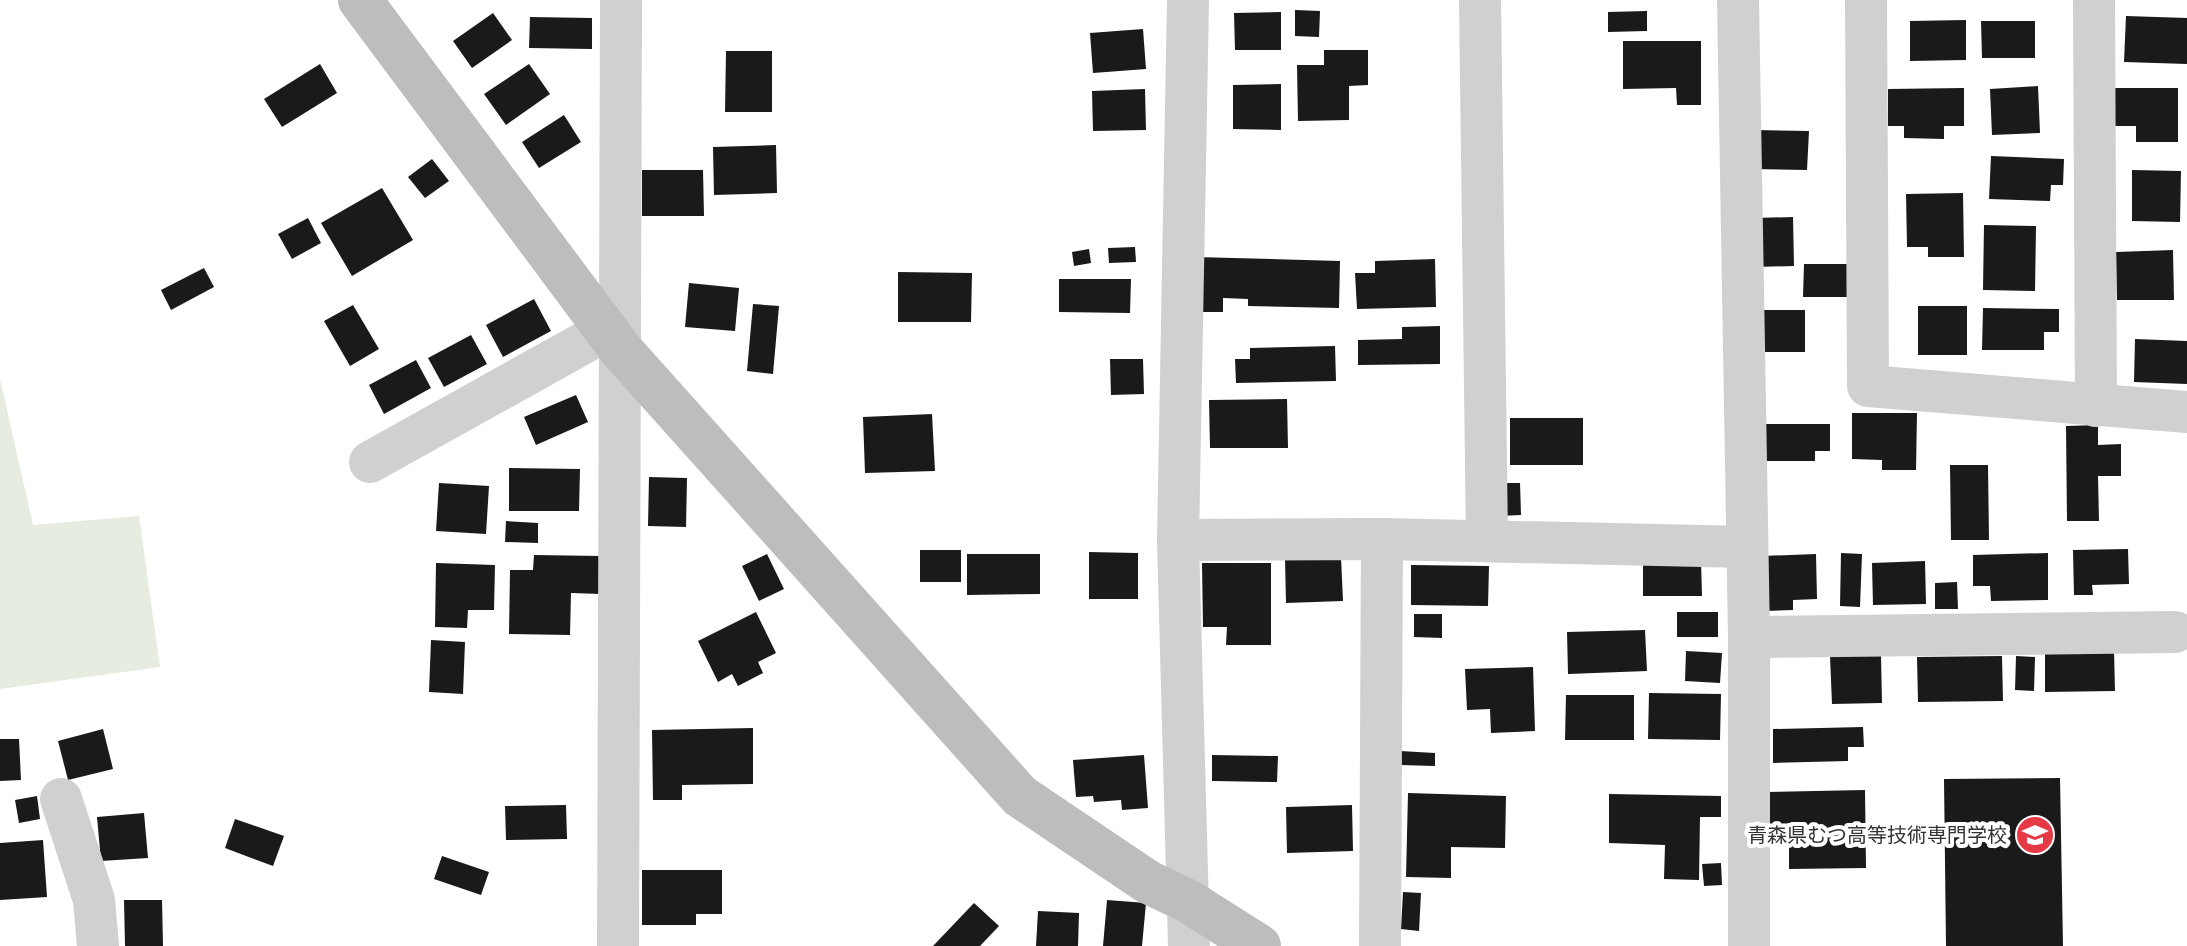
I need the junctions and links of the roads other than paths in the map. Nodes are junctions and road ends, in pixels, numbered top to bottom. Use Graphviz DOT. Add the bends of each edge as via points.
graph roads {
  1 [pos="360,0"];
  2 [pos="621,0"];
  3 [pos="1188,0"];
  4 [pos="1480,0"];
  5 [pos="1738,0"];
  6 [pos="1866,0"];
  7 [pos="2094,0"];
  8 [pos="614,340"];
  9 [pos="2096,406"];
  10 [pos="2187,412"];
  11 [pos="370,462"];
  12 [pos="1382,539"];
  13 [pos="1178,540"];
  14 [pos="1487,541"];
  15 [pos="1747,547"];
  16 [pos="2175,632"];
  17 [pos="1749,637"];
  18 [pos="61,799"];
  19 [pos="1188,901"];
  20 [pos="98,946"];
  21 [pos="618,946"];
  22 [pos="1189,946"];
  23 [pos="1259,946"];
  24 [pos="1380,946"];
  25 [pos="1749,946"];
  1 -- 8 [label="street"];
  2 -- 8 [label="street"];
  3 -- 13 [label="street"];
  4 -- 14 [label="street"];
  5 -- 15 [label="street"];
  6 -- 9 [label="street" via="1868,386"];
  7 -- 9 [label="street"];
  8 -- 11 [label="street"];
  8 -- 19 [label="street" via="1020,796 1148,882"];
  8 -- 21 [label="street"];
  9 -- 10 [label="street"];
  12 -- 13 [label="street"];
  12 -- 14 [label="street"];
  12 -- 24 [label="street"];
  13 -- 19 [label="street"];
  14 -- 15 [label="street"];
  15 -- 17 [label="street"];
  16 -- 17 [label="street"];
  17 -- 25 [label="street"];
  18 -- 20 [label="street" via="94,900"];
  19 -- 22 [label="street"];
  19 -- 23 [label="street"];
}
